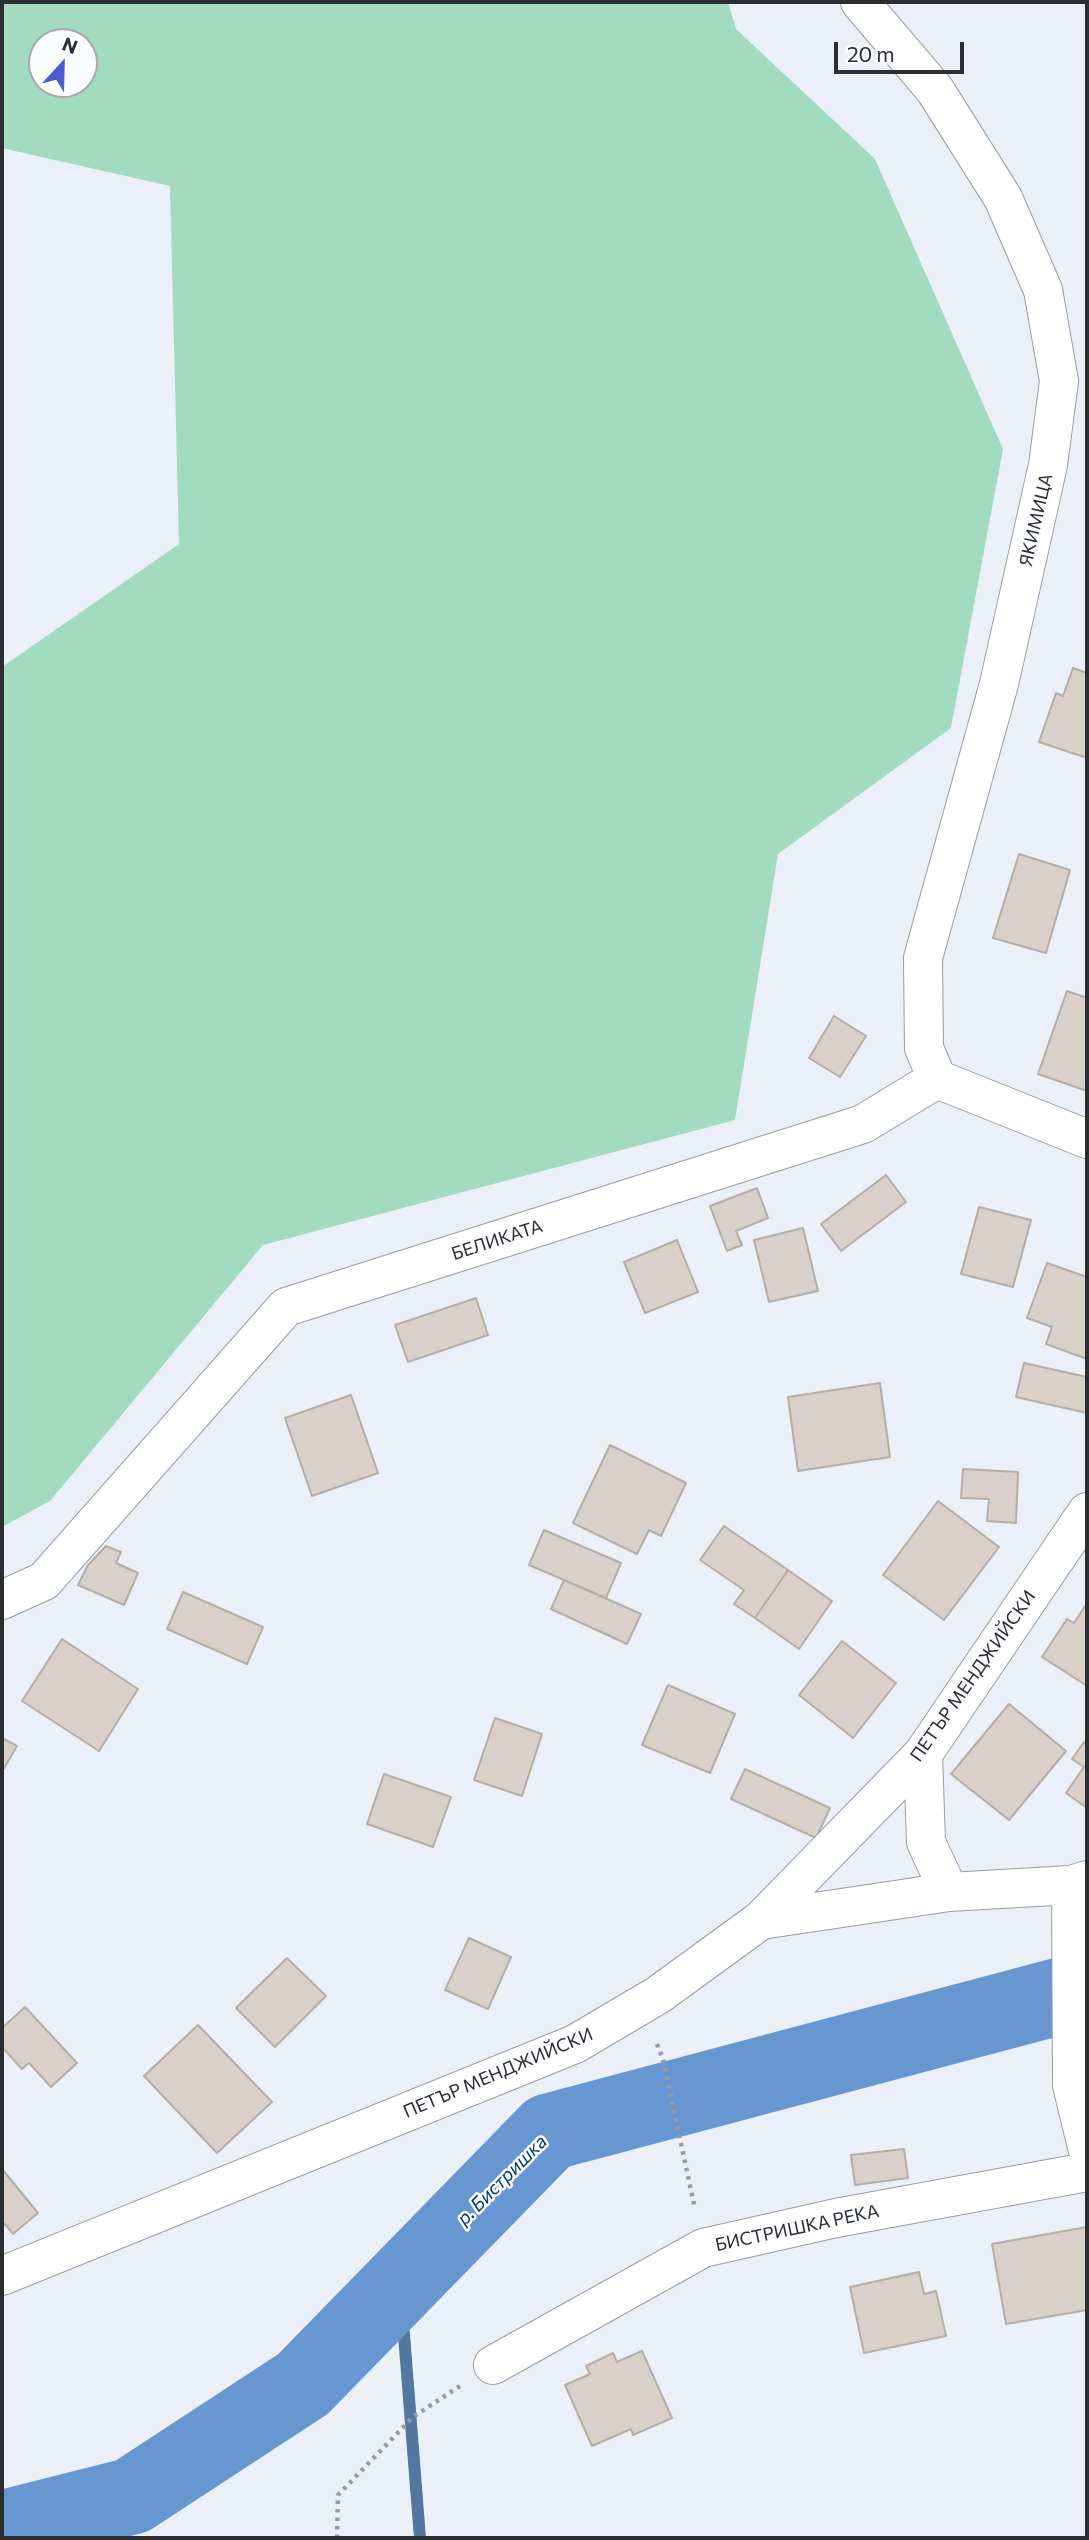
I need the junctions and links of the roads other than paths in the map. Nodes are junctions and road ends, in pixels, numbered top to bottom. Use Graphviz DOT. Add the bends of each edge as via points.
graph roads {
  1 [pos="860,2"];
  2 [pos="937,1079"];
  3 [pos="1087,1139"];
  4 [pos="1087,1512"];
  5 [pos="2,1600"];
  6 [pos="923,1754"];
  7 [pos="1079,1883"];
  8 [pos="949,1892"];
  9 [pos="761,1920"];
  10 [pos="1087,2147"];
  11 [pos="1087,2172"];
  12 [pos="2,2276"];
  13 [pos="492,2365"];
  1 -- 2 [label="street, ЯКИМИЦА" via="935,90 1003,198 1043,290 1059,381 1048,465 999,684 923,958 925,1048"];
  2 -- 3 [label="street"];
  2 -- 5 [label="street, БЕЛИКАТА" via="863,1124 286,1307 44,1581"];
  4 -- 6 [label="street, ПЕТЪР МЕНДЖИЙСКИ"];
  6 -- 8 [label="street" via="926,1842"];
  6 -- 9 [label="street, ПЕТЪР МЕНДЖИЙСКИ"];
  7 -- 8 [label="street"];
  7 -- 10 [label="street" via="1071,1942 1072,2085"];
  8 -- 9 [label="street"];
  9 -- 12 [label="street, ПЕТЪР МЕНДЖИЙСКИ" via="658,1995 575,2044"];
  11 -- 13 [label="street, БИСТРИШКА РЕКА" via="836,2218 703,2248"];
}
